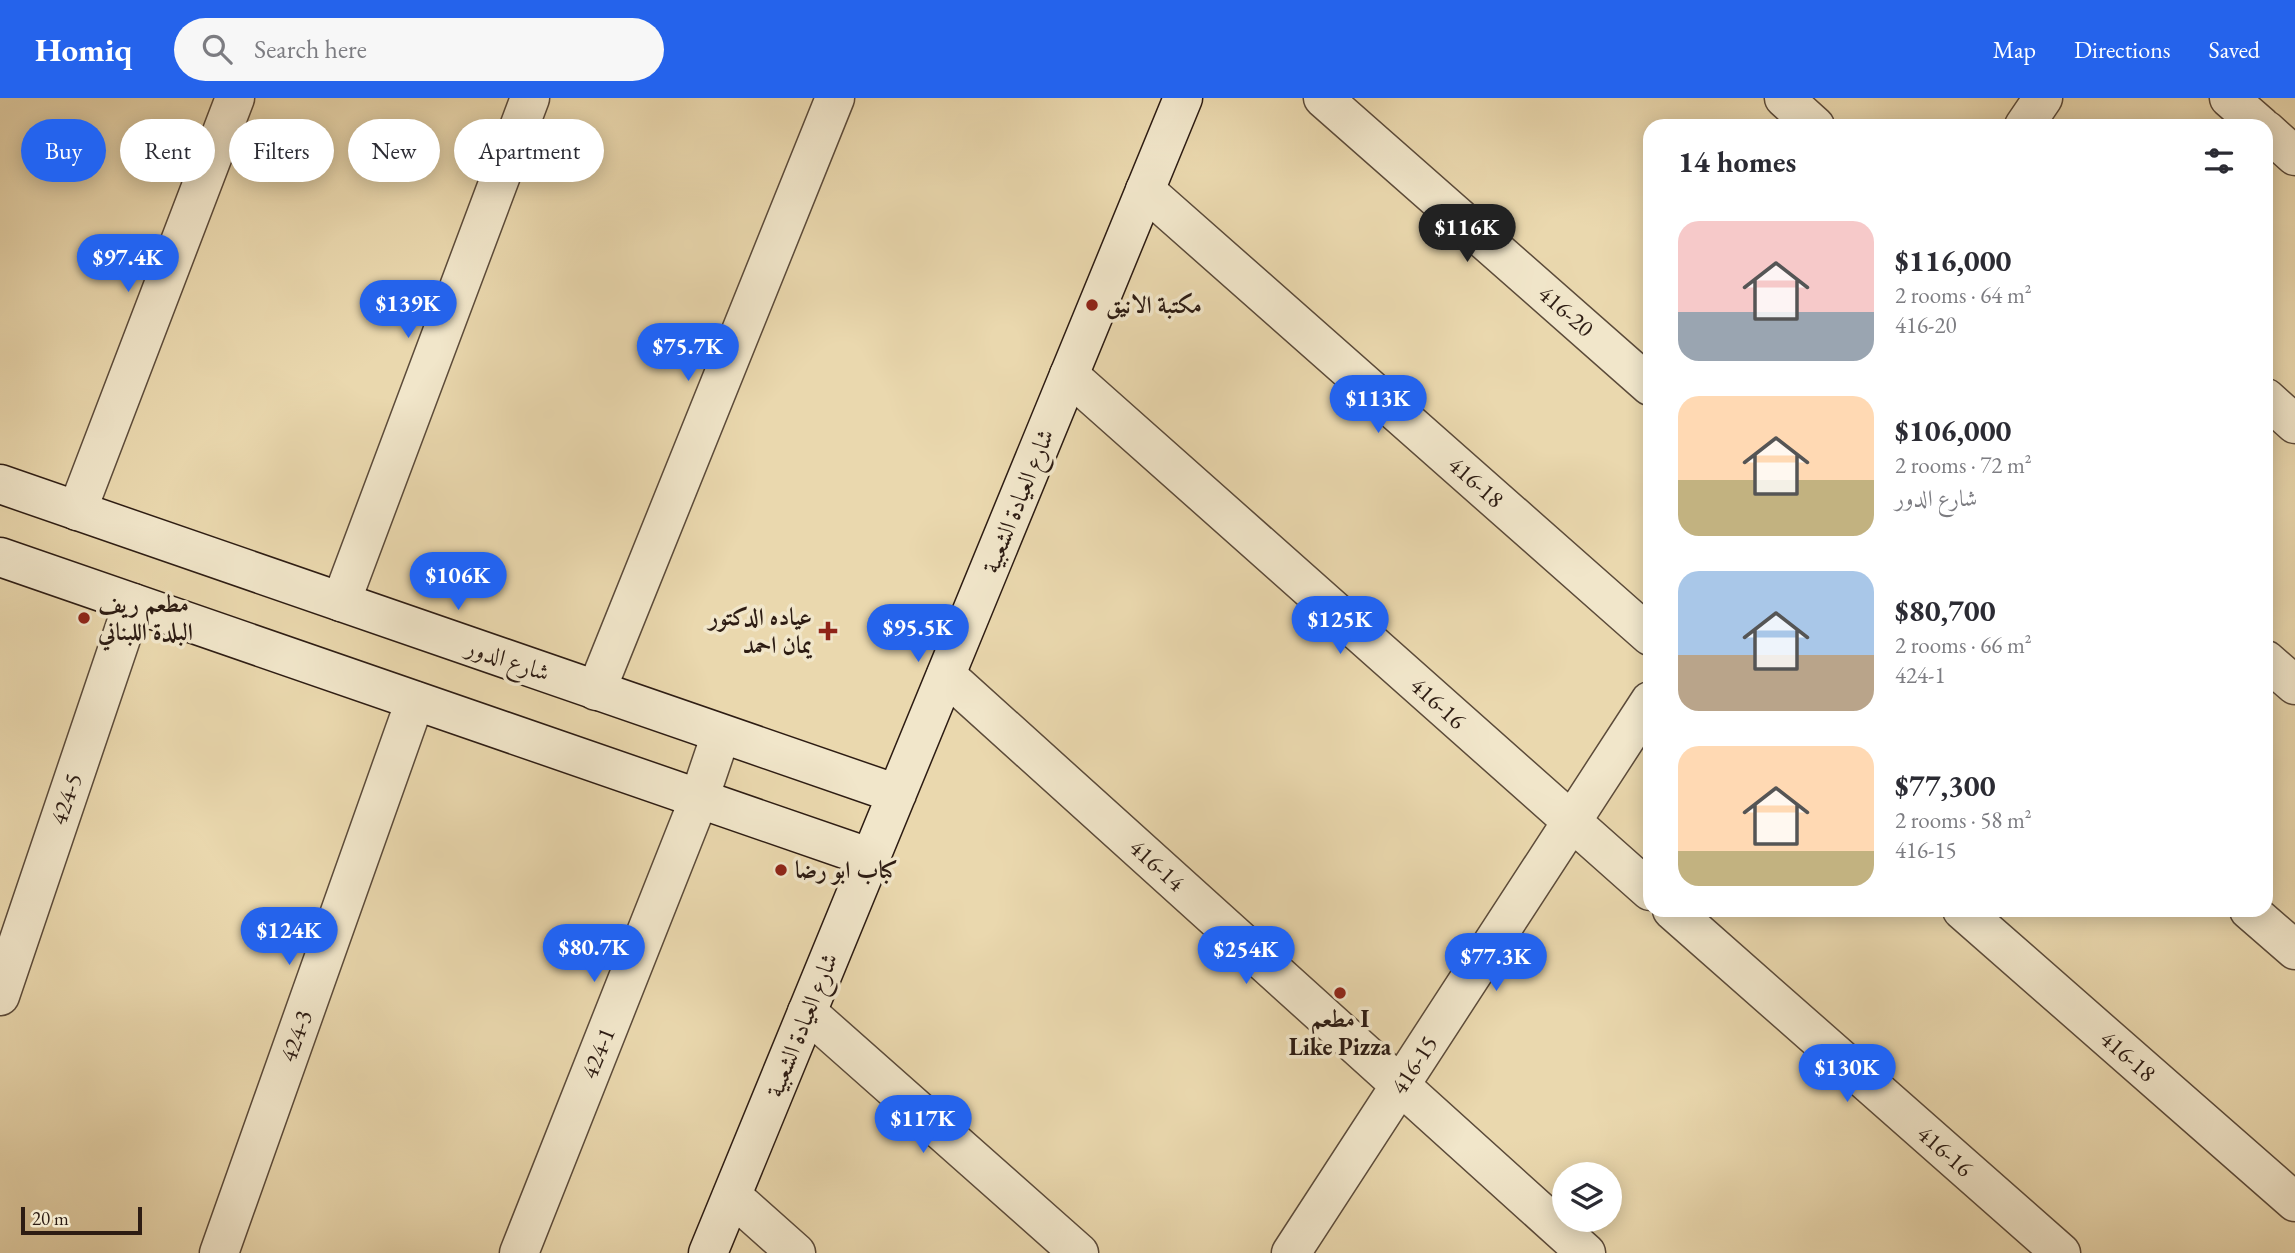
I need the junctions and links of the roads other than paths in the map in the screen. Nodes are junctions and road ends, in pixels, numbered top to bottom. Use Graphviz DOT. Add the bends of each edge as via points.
graph roads {
  1 [pos="235,98"];
  2 [pos="530,98"];
  3 [pos="835,98"];
  4 [pos="1183,98"];
  5 [pos="1324,98"];
  6 [pos="1784,98"];
  7 [pos="2043,98"];
  8 [pos="2229,98"];
  9 [pos="1807,119"];
  10 [pos="2029,119"];
  11 [pos="2253,119"];
  12 [pos="2273,137"];
  13 [pos="2295,156"];
  14 [pos="1145,190"];
  15 [pos="1069,375"];
  16 [pos="1643,380"];
  17 [pos="2273,404"];
  18 [pos="2295,424"];
  19 [pos="0,484"];
  20 [pos="77,511"];
  21 [pos="0,557"];
  22 [pos="341,602"];
  23 [pos="133,603"];
  24 [pos="1643,630"];
  25 [pos="2273,666"];
  26 [pos="946,675"];
  27 [pos="2295,685"];
  28 [pos="596,691"];
  29 [pos="415,701"];
  30 [pos="1643,712"];
  31 [pos="721,734"];
  32 [pos="897,794"];
  33 [pos="699,799"];
  34 [pos="1572,822"];
  35 [pos="871,858"];
  36 [pos="1643,885"];
  37 [pos="1680,917"];
  38 [pos="1970,917"];
  39 [pos="2257,917"];
  40 [pos="2295,950"];
  41 [pos="0,996"];
  42 [pos="807,1012"];
  43 [pos="1400,1086"];
  44 [pos="732,1196"];
  45 [pos="2295,1202"];
  46 [pos="219,1253"];
  47 [pos="519,1253"];
  48 [pos="708,1253"];
  49 [pos="796,1253"];
  50 [pos="1079,1253"];
  51 [pos="1291,1253"];
  52 [pos="1586,1253"];
  53 [pos="2061,1253"];
  1 -- 20 [label="street"];
  2 -- 22 [label="street"];
  3 -- 28 [label="street"];
  4 -- 14 [label="street, شارع العيادة الشعبية"];
  5 -- 16 [label="street, 416-20"];
  6 -- 9 [label="street"];
  7 -- 10 [label="street"];
  8 -- 11 [label="street"];
  12 -- 13 [label="street"];
  14 -- 15 [label="street, شارع العيادة الشعبية"];
  14 -- 24 [label="street, 416-18"];
  15 -- 26 [label="street, شارع العيادة الشعبية"];
  15 -- 34 [label="street, 416-16"];
  17 -- 18 [label="street"];
  19 -- 20 [label="street, شارع الدور"];
  20 -- 22 [label="street, شارع الدور"];
  21 -- 23 [label="street"];
  22 -- 28 [label="street, شارع الدور"];
  23 -- 29 [label="street"];
  23 -- 41 [label="street, 424-5"];
  25 -- 27 [label="street"];
  26 -- 32 [label="street, شارع العيادة الشعبية"];
  26 -- 43 [label="street, 416-14"];
  28 -- 31 [label="street, شارع الدور"];
  29 -- 33 [label="street"];
  29 -- 46 [label="street, 424-3"];
  30 -- 34 [label="street, 416-15"];
  31 -- 32 [label="street, شارع الدور"];
  31 -- 33 [label="street, 424-1"];
  32 -- 35 [label="street, شارع العيادة الشعبية"];
  33 -- 35 [label="street"];
  33 -- 47 [label="street, 424-1"];
  34 -- 36 [label="street, 416-16"];
  34 -- 43 [label="street, 416-15"];
  35 -- 42 [label="street, شارع العيادة الشعبية"];
  37 -- 53 [label="street, 416-16"];
  38 -- 45 [label="street, 416-18"];
  39 -- 40 [label="street"];
  42 -- 44 [label="street, شارع العيادة الشعبية"];
  42 -- 50 [label="street"];
  43 -- 51 [label="street, 416-15"];
  43 -- 52 [label="street, 416-14"];
  44 -- 48 [label="street, شارع العيادة الشعبية"];
  44 -- 49 [label="street"];
}
